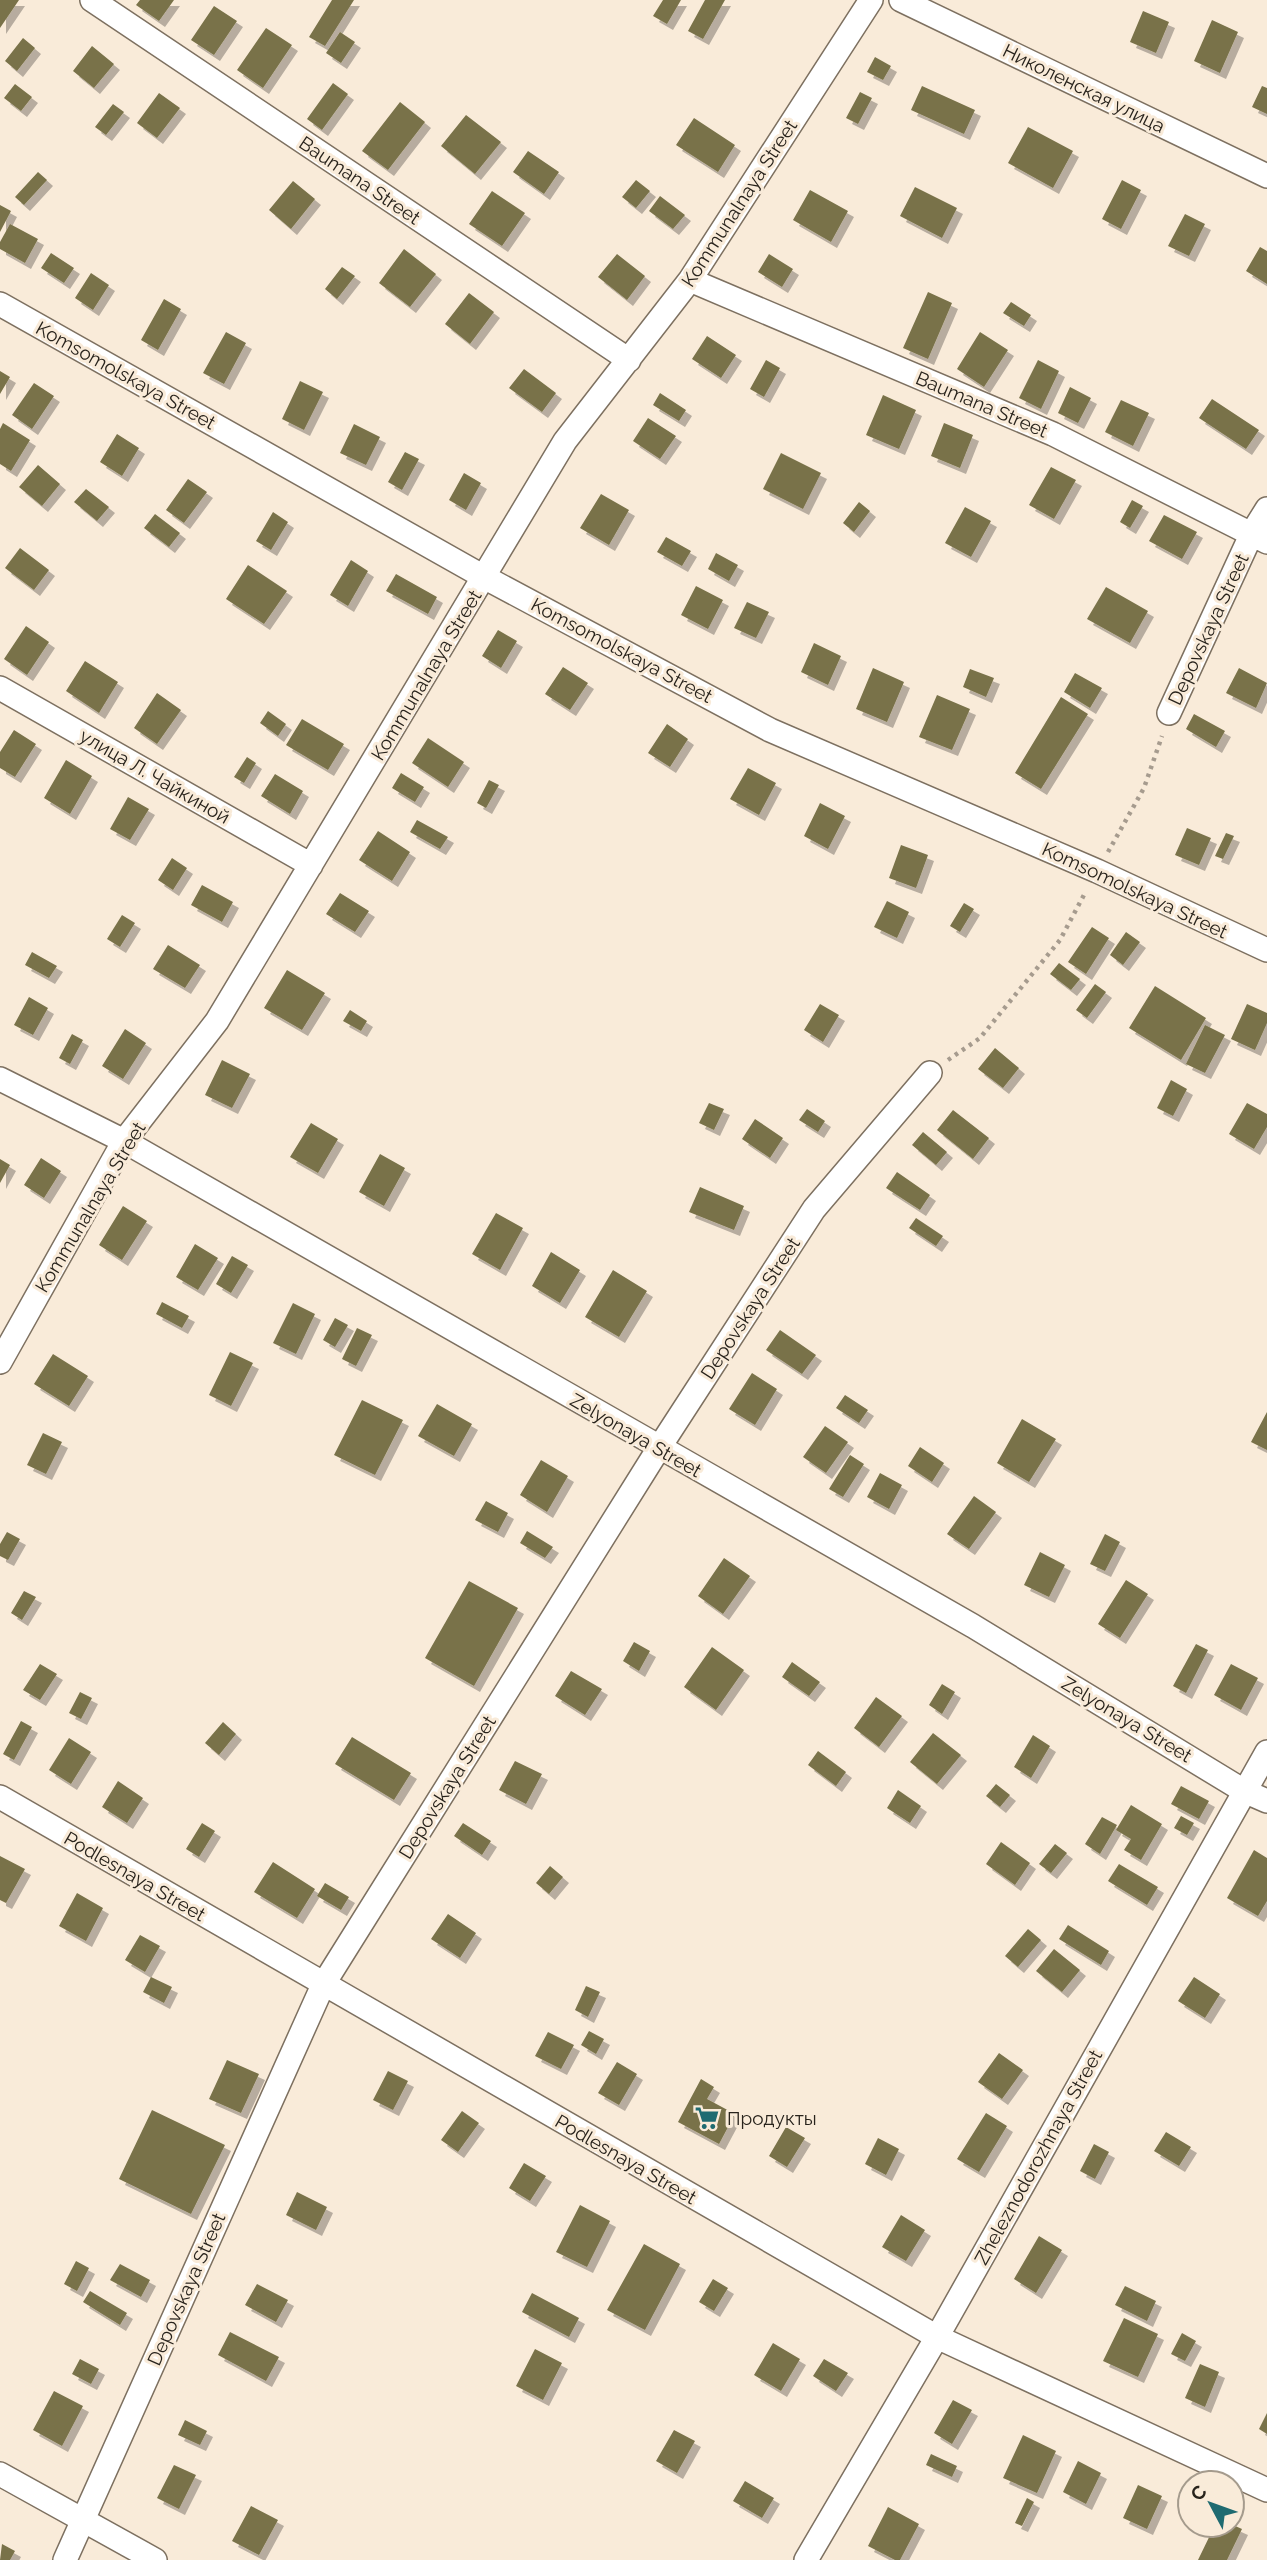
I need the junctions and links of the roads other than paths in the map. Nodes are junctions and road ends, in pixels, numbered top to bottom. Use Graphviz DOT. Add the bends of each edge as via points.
graph roads {
  1 [pos="92,0"];
  2 [pos="871,0"];
  3 [pos="901,0"];
  4 [pos="1267,176"];
  5 [pos="690,280"];
  6 [pos="0,304"];
  7 [pos="629,360"];
  8 [pos="1267,509"];
  9 [pos="1259,538"];
  10 [pos="484,577"];
  11 [pos="0,688"];
  12 [pos="1170,713"];
  13 [pos="311,865"];
  14 [pos="1267,950"];
  15 [pos="930,1073"];
  16 [pos="0,1079"];
  17 [pos="124,1141"];
  18 [pos="0,1362"];
  19 [pos="659,1448"];
  20 [pos="1267,1752"];
  21 [pos="1244,1791"];
  22 [pos="0,1797"];
  23 [pos="1267,1801"];
  24 [pos="323,1985"];
  25 [pos="937,2337"];
  26 [pos="0,2474"];
  27 [pos="1267,2490"];
  28 [pos="83,2519"];
  29 [pos="65,2560"];
  30 [pos="155,2560"];
  31 [pos="806,2560"];
  1 -- 7 [label="street, Baumana Street"];
  2 -- 5 [label="street, Kommunalnaya Street"];
  3 -- 4 [label="street, Николенская улица"];
  5 -- 7 [label="street, Kommunalnaya Street"];
  5 -- 9 [label="street, Baumana Street" via="1053,434"];
  6 -- 10 [label="street, Komsomolskaya Street"];
  7 -- 10 [label="street, Kommunalnaya Street" via="565,441"];
  8 -- 9 [label="street, Depovskaya Street"];
  9 -- 12 [label="street, Depovskaya Street"];
  10 -- 13 [label="street, Kommunalnaya Street"];
  10 -- 14 [label="street, Komsomolskaya Street" via="771,730"];
  11 -- 13 [label="street, улица Л. Чайкиной"];
  13 -- 17 [label="street, Kommunalnaya Street" via="217,1021"];
  15 -- 19 [label="street, Depovskaya Street" via="814,1209"];
  16 -- 17 [label="street, Zelyonaya Street"];
  17 -- 18 [label="street, Kommunalnaya Street"];
  17 -- 19 [label="street, Zelyonaya Street"];
  19 -- 21 [label="street, Zelyonaya Street" via="972,1626"];
  19 -- 24 [label="street, Depovskaya Street"];
  20 -- 21 [label="street, Zheleznodorozhnaya Street"];
  21 -- 23 [label="street, Zelyonaya Street"];
  21 -- 25 [label="street, Zheleznodorozhnaya Street"];
  22 -- 24 [label="street, Podlesnaya Street"];
  24 -- 25 [label="street, Podlesnaya Street"];
  24 -- 28 [label="street, Depovskaya Street"];
  25 -- 27 [label="street, Podlesnaya Street"];
  25 -- 31 [label="street, Zheleznodorozhnaya Street"];
  26 -- 28 [label="street"];
  28 -- 29 [label="street, Depovskaya Street"];
  28 -- 30 [label="street"];
}
